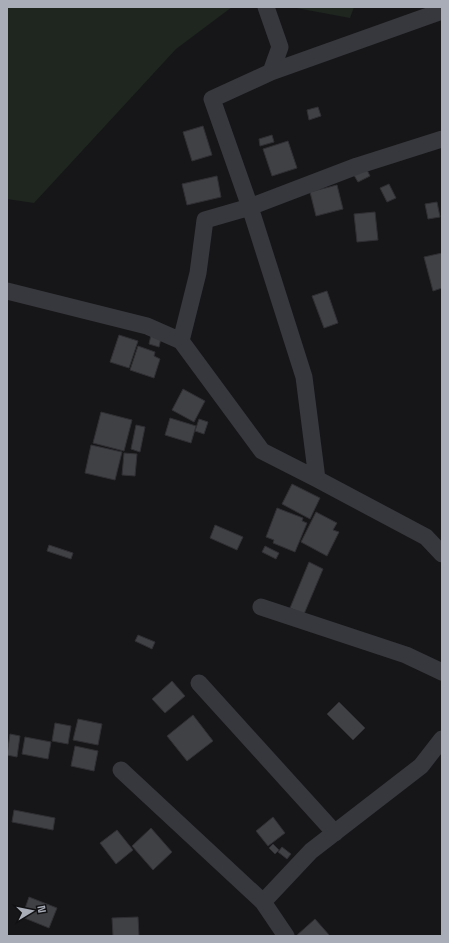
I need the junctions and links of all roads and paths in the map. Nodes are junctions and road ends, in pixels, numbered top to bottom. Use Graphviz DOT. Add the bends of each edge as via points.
graph roads {
  1 [pos="266,7"];
  2 [pos="442,11"];
  3 [pos="271,72"];
  4 [pos="442,139"];
  5 [pos="250,207"];
  6 [pos="7,291"];
  7 [pos="182,341"];
  8 [pos="317,479"];
  9 [pos="442,554"];
  10 [pos="260,607"];
  11 [pos="442,672"];
  12 [pos="199,683"];
  13 [pos="442,739"];
  14 [pos="122,770"];
  15 [pos="335,832"];
  16 [pos="262,902"];
  17 [pos="286,936"];
  1 -- 3 [label="street" via="280,48"];
  2 -- 3 [label="street"];
  3 -- 5 [label="street" via="212,99"];
  4 -- 5 [label="street" via="357,166"];
  5 -- 7 [label="street" via="205,220 198,273"];
  5 -- 8 [label="street" via="304,377"];
  6 -- 7 [label="street" via="147,326"];
  7 -- 8 [label="street" via="262,451"];
  8 -- 9 [label="street" via="426,537"];
  10 -- 11 [label="street" via="406,655"];
  12 -- 15 [label="street"];
  13 -- 15 [label="street" via="421,766"];
  14 -- 16 [label="street"];
  15 -- 16 [label="street" via="311,851"];
  16 -- 17 [label="street"];
}
